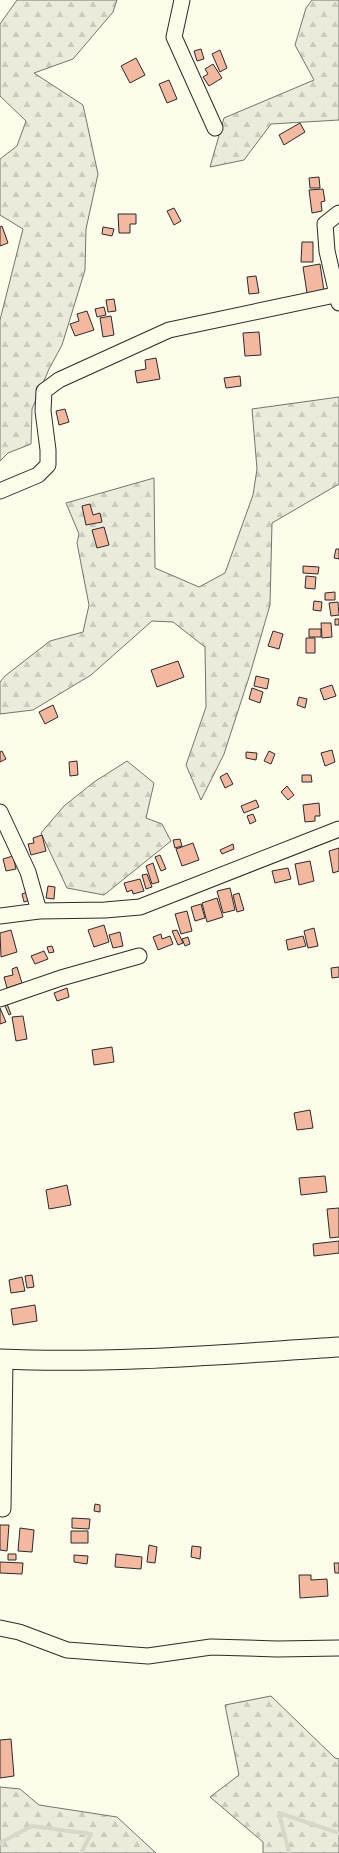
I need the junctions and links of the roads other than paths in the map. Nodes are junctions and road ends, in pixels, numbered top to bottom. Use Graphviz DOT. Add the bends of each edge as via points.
graph roads {
  1 [pos="182,0"];
  2 [pos="215,128"];
  3 [pos="339,213"];
  4 [pos="338,298"];
  5 [pos="0,491"];
  6 [pos="0,812"];
  7 [pos="339,829"];
  8 [pos="39,911"];
  9 [pos="0,916"];
  10 [pos="139,956"];
  11 [pos="0,999"];
  12 [pos="339,1347"];
  13 [pos="2,1359"];
  14 [pos="3,1510"];
  15 [pos="0,1628"];
  16 [pos="339,1648"];
  1 -- 2 [label="street" via="174,37"];
  3 -- 4 [label="street" via="325,224"];
  4 -- 5 [label="street" via="169,330 59,380 44,391 43,411 48,465 38,476"];
  6 -- 8 [label="street" via="28,872"];
  7 -- 8 [label="street" via="140,906 105,910"];
  8 -- 9 [label="street"];
  10 -- 11 [label="street" via="61,978"];
  12 -- 13 [label="main road" via="64,1361"];
  13 -- 14 [label="street"];
  15 -- 16 [label="street" via="19,1632 67,1650 148,1656 211,1647"];
}
